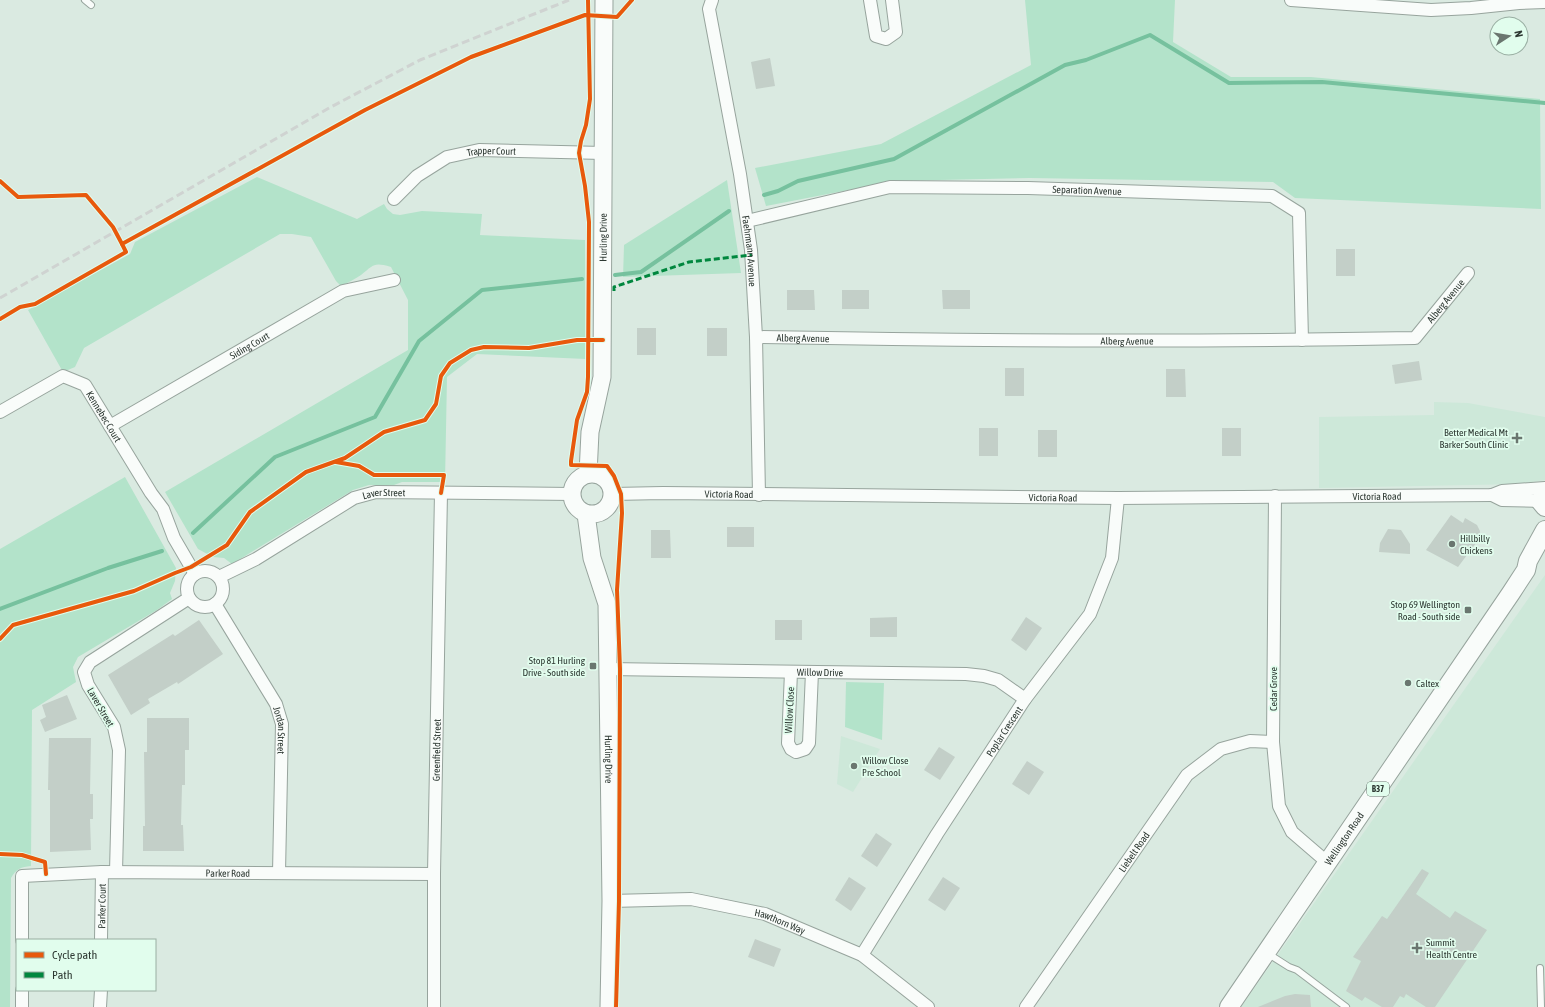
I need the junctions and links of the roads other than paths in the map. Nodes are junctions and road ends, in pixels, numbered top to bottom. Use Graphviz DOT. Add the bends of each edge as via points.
graph roads {
  1 [pos="85,0"];
  2 [pos="604,0"];
  3 [pos="870,0"];
  4 [pos="892,0"];
  5 [pos="1291,0"];
  6 [pos="1545,2"];
  7 [pos="91,5"];
  8 [pos="711,5"];
  9 [pos="603,153"];
  10 [pos="394,199"];
  11 [pos="747,221"];
  12 [pos="1468,273"];
  13 [pos="394,280"];
  14 [pos="756,337"];
  15 [pos="1302,340"];
  16 [pos="0,412"];
  17 [pos="110,426"];
  18 [pos="588,474"];
  19 [pos="441,494"];
  20 [pos="572,494"];
  21 [pos="613,494"];
  22 [pos="759,495"];
  23 [pos="1275,496"];
  24 [pos="1118,498"];
  25 [pos="1544,499"];
  26 [pos="586,514"];
  27 [pos="1545,530"];
  28 [pos="1545,548"];
  29 [pos="1526,570"];
  30 [pos="195,574"];
  31 [pos="219,577"];
  32 [pos="189,598"];
  33 [pos="215,604"];
  34 [pos="608,669"];
  35 [pos="791,672"];
  36 [pos="812,672"];
  37 [pos="1025,699"];
  38 [pos="1273,742"];
  39 [pos="1328,863"];
  40 [pos="102,872"];
  41 [pos="116,872"];
  42 [pos="279,873"];
  43 [pos="434,874"];
  44 [pos="611,901"];
  45 [pos="22,939"];
  46 [pos="101,939"];
  47 [pos="1267,953"];
  48 [pos="862,955"];
  49 [pos="1540,968"];
  50 [pos="22,991"];
  51 [pos="101,991"];
  52 [pos="22,1007"];
  53 [pos="100,1007"];
  54 [pos="434,1007"];
  55 [pos="609,1007"];
  56 [pos="928,1007"];
  57 [pos="1026,1007"];
  58 [pos="1229,1007"];
  59 [pos="1346,1007"];
  60 [pos="1541,1007"];
  1 -- 7 [label="lane"];
  2 -- 9 [label="street, Hurling Drive"];
  3 -- 4 [label="street" via="876,36 886,39 896,32"];
  5 -- 6 [label="street" via="1432,10"];
  8 -- 11 [label="street, Faehrmann Avenue"];
  9 -- 10 [label="street, Trapper Court" via="479,150 447,157 417,176"];
  9 -- 18 [label="street, Hurling Drive" via="602,378 590,432"];
  11 -- 14 [label="street, Faehrmann Avenue"];
  11 -- 15 [label="street, Separation Avenue" via="890,187 1028,188 1272,196 1299,213"];
  12 -- 15 [label="street, Alberg Avenue" via="1415,338"];
  13 -- 17 [label="street, Siding Court" via="343,291"];
  14 -- 15 [label="street, Alberg Avenue" via="900,340"];
  14 -- 22 [label="street, Faehrmann Avenue"];
  16 -- 17 [label="street, Kennebec Court" via="63,376 85,384"];
  17 -- 30 [label="street, Kennebec Court" via="163,509 174,538"];
  18 -- 20 [label="street" via="577,480"];
  18 -- 21 [label="street" via="602,476 611,486"];
  19 -- 20 [label="street, Laver Street"];
  19 -- 31 [label="street, Laver Street" via="376,492 354,498 256,559"];
  19 -- 43 [label="street, Greenfield Street"];
  20 -- 26 [label="street" via="575,505"];
  21 -- 22 [label="street, Victoria Road"];
  21 -- 26 [label="street" via="612,501 603,512"];
  22 -- 24 [label="street, Victoria Road"];
  23 -- 24 [label="street, Victoria Road"];
  23 -- 25 [label="street, Victoria Road" via="1492,495 1502,500"];
  23 -- 38 [label="street, Cedar Grove"];
  24 -- 37 [label="street, Poplar Crescent" via="1112,558 1090,614"];
  26 -- 34 [label="street, Hurling Drive" via="592,558 607,604"];
  27 -- 29 [label="main road, Wellington Road / B37" via="1528,561"];
  28 -- 29 [label="main road, Wellington Road / B37" via="1533,565"];
  29 -- 39 [label="main road, Wellington Road / B37"];
  30 -- 31 [label="street" via="210,572"];
  30 -- 32 [label="street" via="188,582"];
  31 -- 33 [label="street" via="223,589"];
  32 -- 33 [label="street" via="193,603 204,607"];
  32 -- 41 [label="street, Laver Street" via="90,662 84,672 88,685 114,727 119,750"];
  33 -- 42 [label="street, Jordan Street" via="276,704 282,724"];
  34 -- 35 [label="street, Willow Drive"];
  34 -- 44 [label="street, Hurling Drive"];
  35 -- 36 [label="street, Willow Drive"];
  35 -- 36 [label="street, Willow Close" via="788,743 796,752 805,750 809,743"];
  36 -- 37 [label="street, Willow Drive" via="946,673 984,676 998,680"];
  37 -- 48 [label="street, Poplar Crescent"];
  38 -- 39 [label="street, Cedar Grove" via="1279,806 1292,832"];
  38 -- 57 [label="street, Liebelt Road" via="1250,741 1221,749 1187,775"];
  39 -- 47 [label="main road, Wellington Road / B37"];
  40 -- 41 [label="street, Parker Road"];
  40 -- 45 [label="street, Parker Road" via="22,876"];
  40 -- 46 [label="street, Parker Court"];
  41 -- 42 [label="street, Parker Road"];
  42 -- 43 [label="street, Parker Road"];
  43 -- 54 [label="street, Greenfield Street"];
  44 -- 48 [label="street, Hawthorn Way" via="691,899 765,914"];
  44 -- 55 [label="street, Hurling Drive"];
  47 -- 58 [label="main road, Wellington Road / B37"];
  47 -- 59 [label="lane" via="1298,970"];
  48 -- 56 [label="street, Hawthorn Way"];
  49 -- 60 [label="lane"];
  50 -- 52 [label="street"];
  51 -- 53 [label="street"];
}
